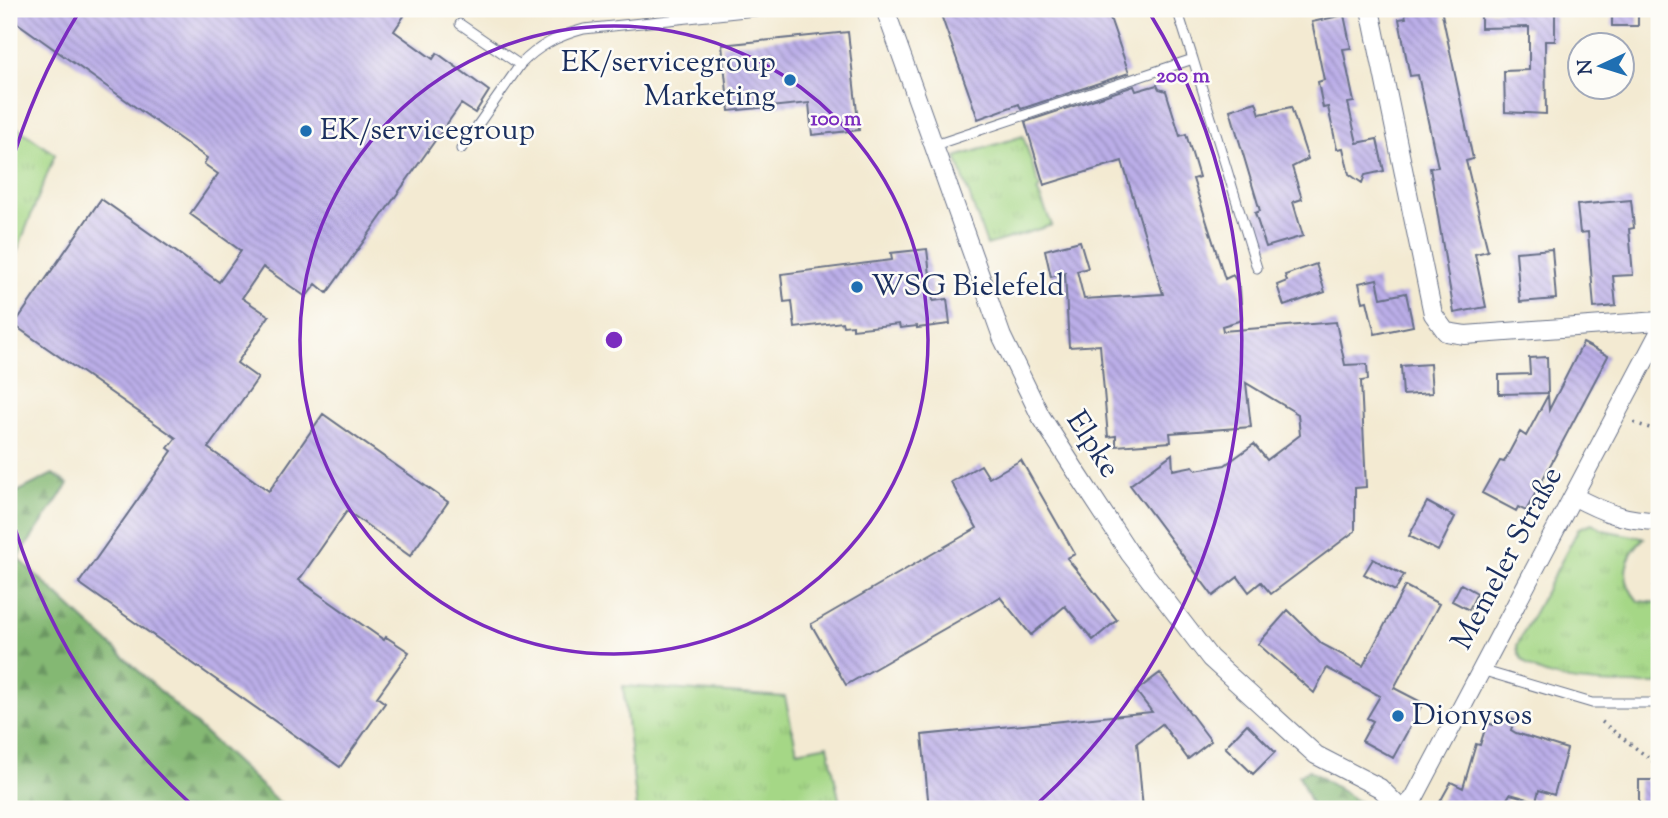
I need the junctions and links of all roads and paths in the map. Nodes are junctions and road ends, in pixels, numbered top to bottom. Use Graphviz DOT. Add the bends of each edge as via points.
graph roads {
  1 [pos="774,9"];
  2 [pos="885,9"];
  3 [pos="1177,9"];
  4 [pos="1370,9"];
  5 [pos="460,24"];
  6 [pos="1193,59"];
  7 [pos="520,65"];
  8 [pos="932,146"];
  9 [pos="461,149"];
  10 [pos="1257,268"];
  11 [pos="1659,321"];
  12 [pos="1659,334"];
  13 [pos="1617,412"];
  14 [pos="1659,430"];
  15 [pos="1573,496"];
  16 [pos="1659,521"];
  17 [pos="1652,585"];
  18 [pos="1659,590"];
  19 [pos="1480,670"];
  20 [pos="1659,703"];
  21 [pos="1602,722"];
  22 [pos="1659,766"];
  23 [pos="1402,809"];
  1 -- 7 [label="lane" via="584,29 546,43"];
  2 -- 8 [label="street, Elpke"];
  3 -- 6 [label="lane"];
  4 -- 11 [label="street" via="1433,314 1446,332 1465,335"];
  5 -- 7 [label="lane"];
  6 -- 8 [label="lane"];
  6 -- 10 [label="lane"];
  7 -- 9 [label="lane"];
  8 -- 23 [label="street, Elpke" via="1002,337 1040,415 1130,554 1192,637 1241,688 1316,755 1380,789"];
  12 -- 13 [label="street, Memeler Straße"];
  13 -- 14 [label="path" via="1640,427"];
  13 -- 15 [label="street, Memeler Straße"];
  15 -- 16 [label="street" via="1615,517"];
  15 -- 19 [label="street, Memeler Straße"];
  17 -- 18 [label="path"];
  19 -- 20 [label="lane" via="1592,703"];
  19 -- 23 [label="street, Memeler Straße" via="1414,798"];
  21 -- 22 [label="path"];
}
